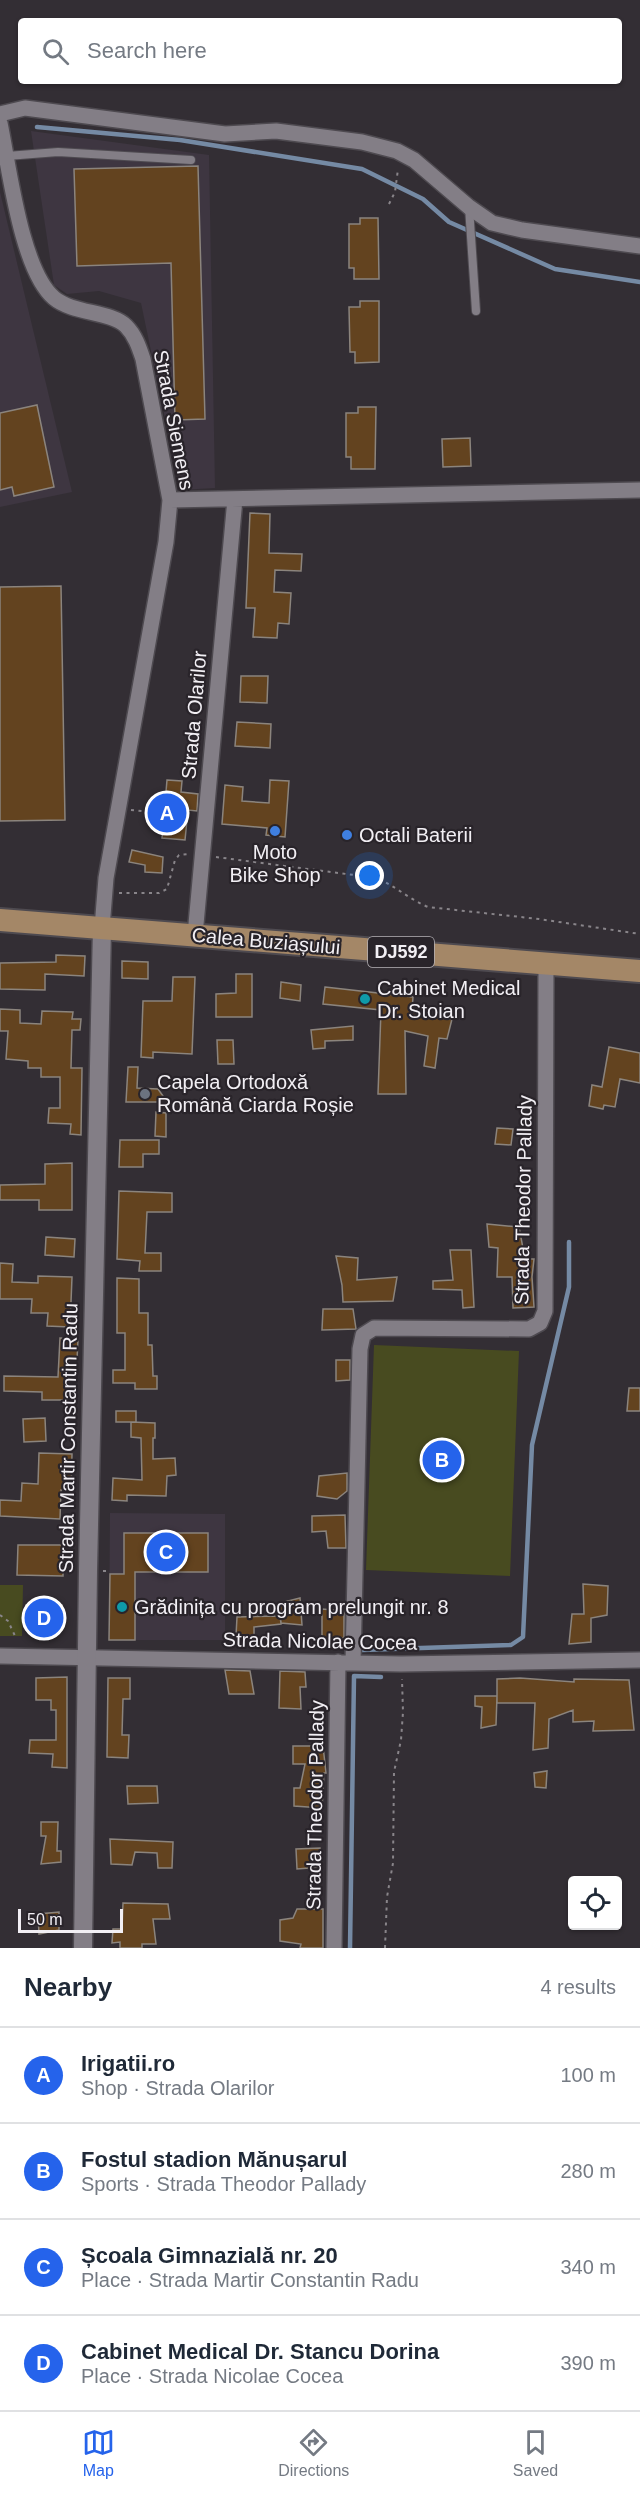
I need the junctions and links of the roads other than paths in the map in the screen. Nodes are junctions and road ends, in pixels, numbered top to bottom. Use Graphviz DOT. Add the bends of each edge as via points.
graph roads {
  1 [pos="0,114"];
  2 [pos="0,123"];
  3 [pos="7,156"];
  4 [pos="191,160"];
  5 [pos="469,207"];
  6 [pos="640,246"];
  7 [pos="476,311"];
  8 [pos="640,490"];
  9 [pos="235,499"];
  10 [pos="170,500"];
  11 [pos="0,921"];
  12 [pos="102,928"];
  13 [pos="195,935"];
  14 [pos="546,965"];
  15 [pos="640,972"];
  16 [pos="0,1656"];
  17 [pos="87,1658"];
  18 [pos="640,1660"];
  19 [pos="346,1663"];
  20 [pos="83,1948"];
  21 [pos="334,1948"];
  1 -- 5 [label="street" via="25,108 225,134 276,130 362,142 398,151 414,160"];
  2 -- 3 [label="street, Strada Siemens"];
  3 -- 4 [label="lane" via="58,152"];
  3 -- 10 [label="street, Strada Siemens" via="24,236 34,268 46,289 66,304 125,324 135,337 143,359"];
  5 -- 6 [label="street" via="492,223 512,228"];
  5 -- 7 [label="lane"];
  8 -- 9 [label="street"];
  9 -- 10 [label="street"];
  9 -- 13 [label="street, Strada Olarilor"];
  10 -- 12 [label="street, Strada Siemens" via="166,542 106,878"];
  11 -- 12 [label="main road, Calea Buziașului / DJ592"];
  12 -- 13 [label="main road, Calea Buziașului / DJ592"];
  12 -- 17 [label="street, Strada Martir Constantin Radu"];
  13 -- 14 [label="main road, Calea Buziașului / DJ592"];
  14 -- 15 [label="main road, Calea Buziașului / DJ592"];
  14 -- 19 [label="street, Strada Theodor Pallady" via="545,1311 540,1323 529,1329 374,1328 363,1335"];
  16 -- 17 [label="street, Strada Nicolae Cocea"];
  17 -- 19 [label="street, Strada Nicolae Cocea"];
  17 -- 20 [label="street, Strada Martir Constantin Radu"];
  18 -- 19 [label="street, Strada Nicolae Cocea"];
  19 -- 21 [label="street, Strada Theodor Pallady"];
}
